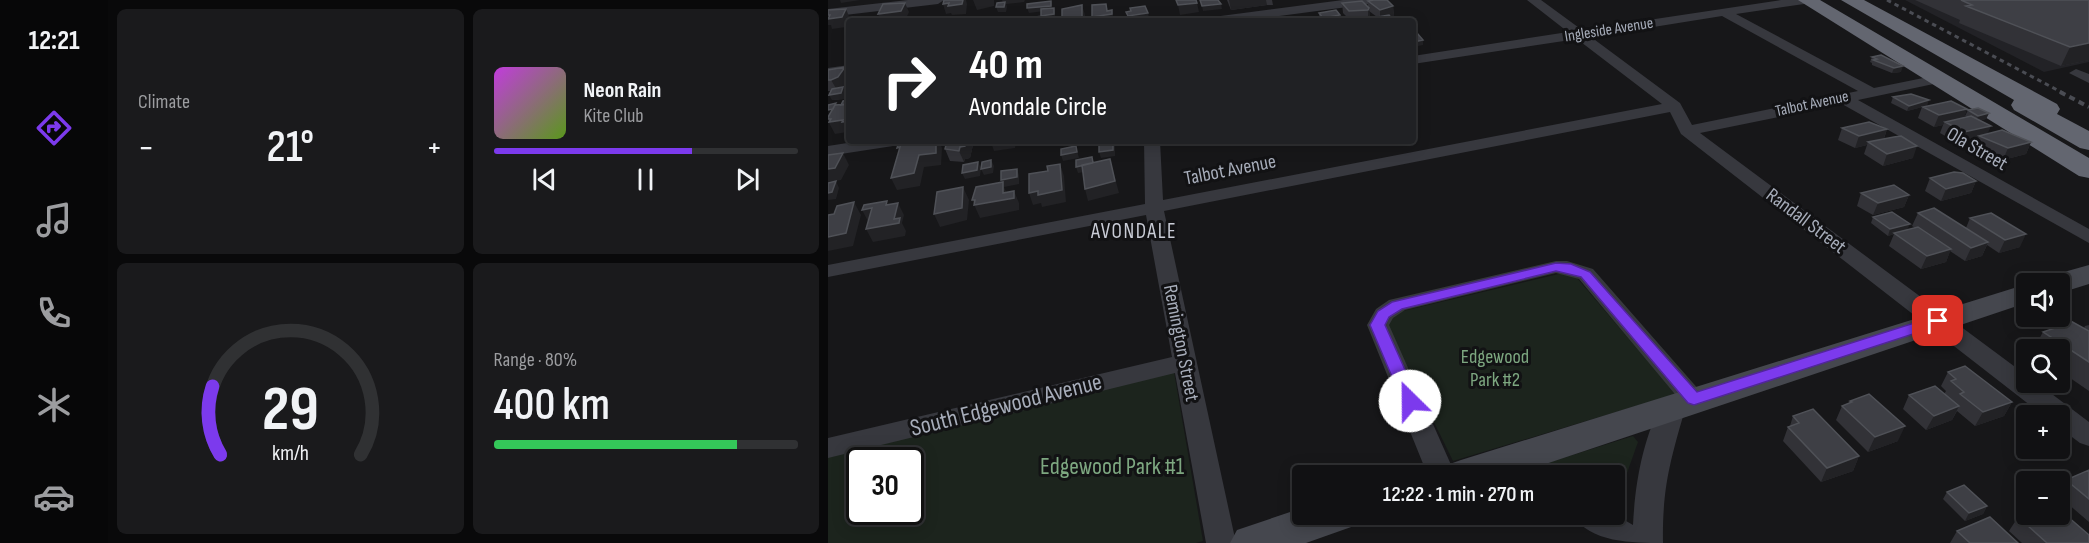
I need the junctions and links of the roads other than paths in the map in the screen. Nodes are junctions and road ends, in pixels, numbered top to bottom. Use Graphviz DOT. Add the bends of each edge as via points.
graph roads {
  1 [pos="933,0"];
  2 [pos="1370,0"];
  3 [pos="1533,0"];
  4 [pos="1806,0"];
  5 [pos="1822,0"];
  6 [pos="1841,0"];
  7 [pos="1850,0"];
  8 [pos="1297,10"];
  9 [pos="1723,12"];
  10 [pos="828,13"];
  11 [pos="926,15"];
  12 [pos="1236,18"];
  13 [pos="1579,34"];
  14 [pos="1416,60"];
  15 [pos="846,69"];
  16 [pos="828,72"];
  17 [pos="1938,79"];
  18 [pos="1871,92"];
  19 [pos="1843,98"];
  20 [pos="1675,106"];
  21 [pos="1687,131"];
  22 [pos="2089,132"];
  23 [pos="2089,142"];
  24 [pos="873,144"];
  25 [pos="1152,144"];
  26 [pos="828,151"];
  27 [pos="2089,156"];
  28 [pos="2089,170"];
  29 [pos="1154,207"];
  30 [pos="2089,237"];
  31 [pos="828,271"];
  32 [pos="2089,274"];
  33 [pos="2070,280"];
  34 [pos="2016,296"];
  35 [pos="1938,321"];
  36 [pos="1184,362"];
  37 [pos="1683,402"];
  38 [pos="2089,436"];
  39 [pos="828,448"];
  40 [pos="1456,465"];
  41 [pos="1492,465"];
  42 [pos="1307,525"];
  43 [pos="1607,525"];
  44 [pos="1221,543"];
  45 [pos="1252,543"];
  46 [pos="1639,543"];
  47 [pos="1648,543"];
  1 -- 10 [label="street"];
  1 -- 11 [label="street"];
  2 -- 8 [label="street"];
  3 -- 13 [label="street, Randall Street"];
  4 -- 9 [label="street, Ingleside Avenue"];
  4 -- 17 [label="highway"];
  5 -- 27 [label="highway"];
  6 -- 23 [label="highway"];
  7 -- 22 [label="highway"];
  8 -- 12 [label="street"];
  9 -- 13 [label="street, Ingleside Avenue"];
  9 -- 18 [label="street"];
  13 -- 14 [label="street, Ingleside Avenue"];
  13 -- 20 [label="street, Randall Street"];
  15 -- 16 [label="street"];
  17 -- 18 [label="street, Talbot Avenue"];
  17 -- 28 [label="highway"];
  18 -- 19 [label="street, Talbot Avenue"];
  19 -- 21 [label="street, Talbot Avenue"];
  19 -- 30 [label="street, Ola Street"];
  20 -- 21 [label="street, Randall Street"];
  20 -- 29 [label="street, Talbot Avenue"];
  21 -- 35 [label="street, Randall Street"];
  24 -- 26 [label="street"];
  25 -- 29 [label="street, Remington Street"];
  29 -- 31 [label="street, Talbot Avenue"];
  29 -- 36 [label="street, Remington Street"];
  32 -- 33 [label="main road"];
  34 -- 35 [label="main road"];
  35 -- 37 [label="main road"];
  35 -- 38 [label="street, Randall Street"];
  36 -- 39 [label="street, South Edgewood Avenue"];
  36 -- 44 [label="street, Remington Street"];
  37 -- 40 [label="street" via="1586,274 1578,270 1556,267 1397,305 1384,314 1378,325"];
  37 -- 41 [label="main road"];
  37 -- 47 [label="street" via="1657,447 1647,499"];
  42 -- 45 [label="main road"];
  43 -- 46 [label="street"];
}
